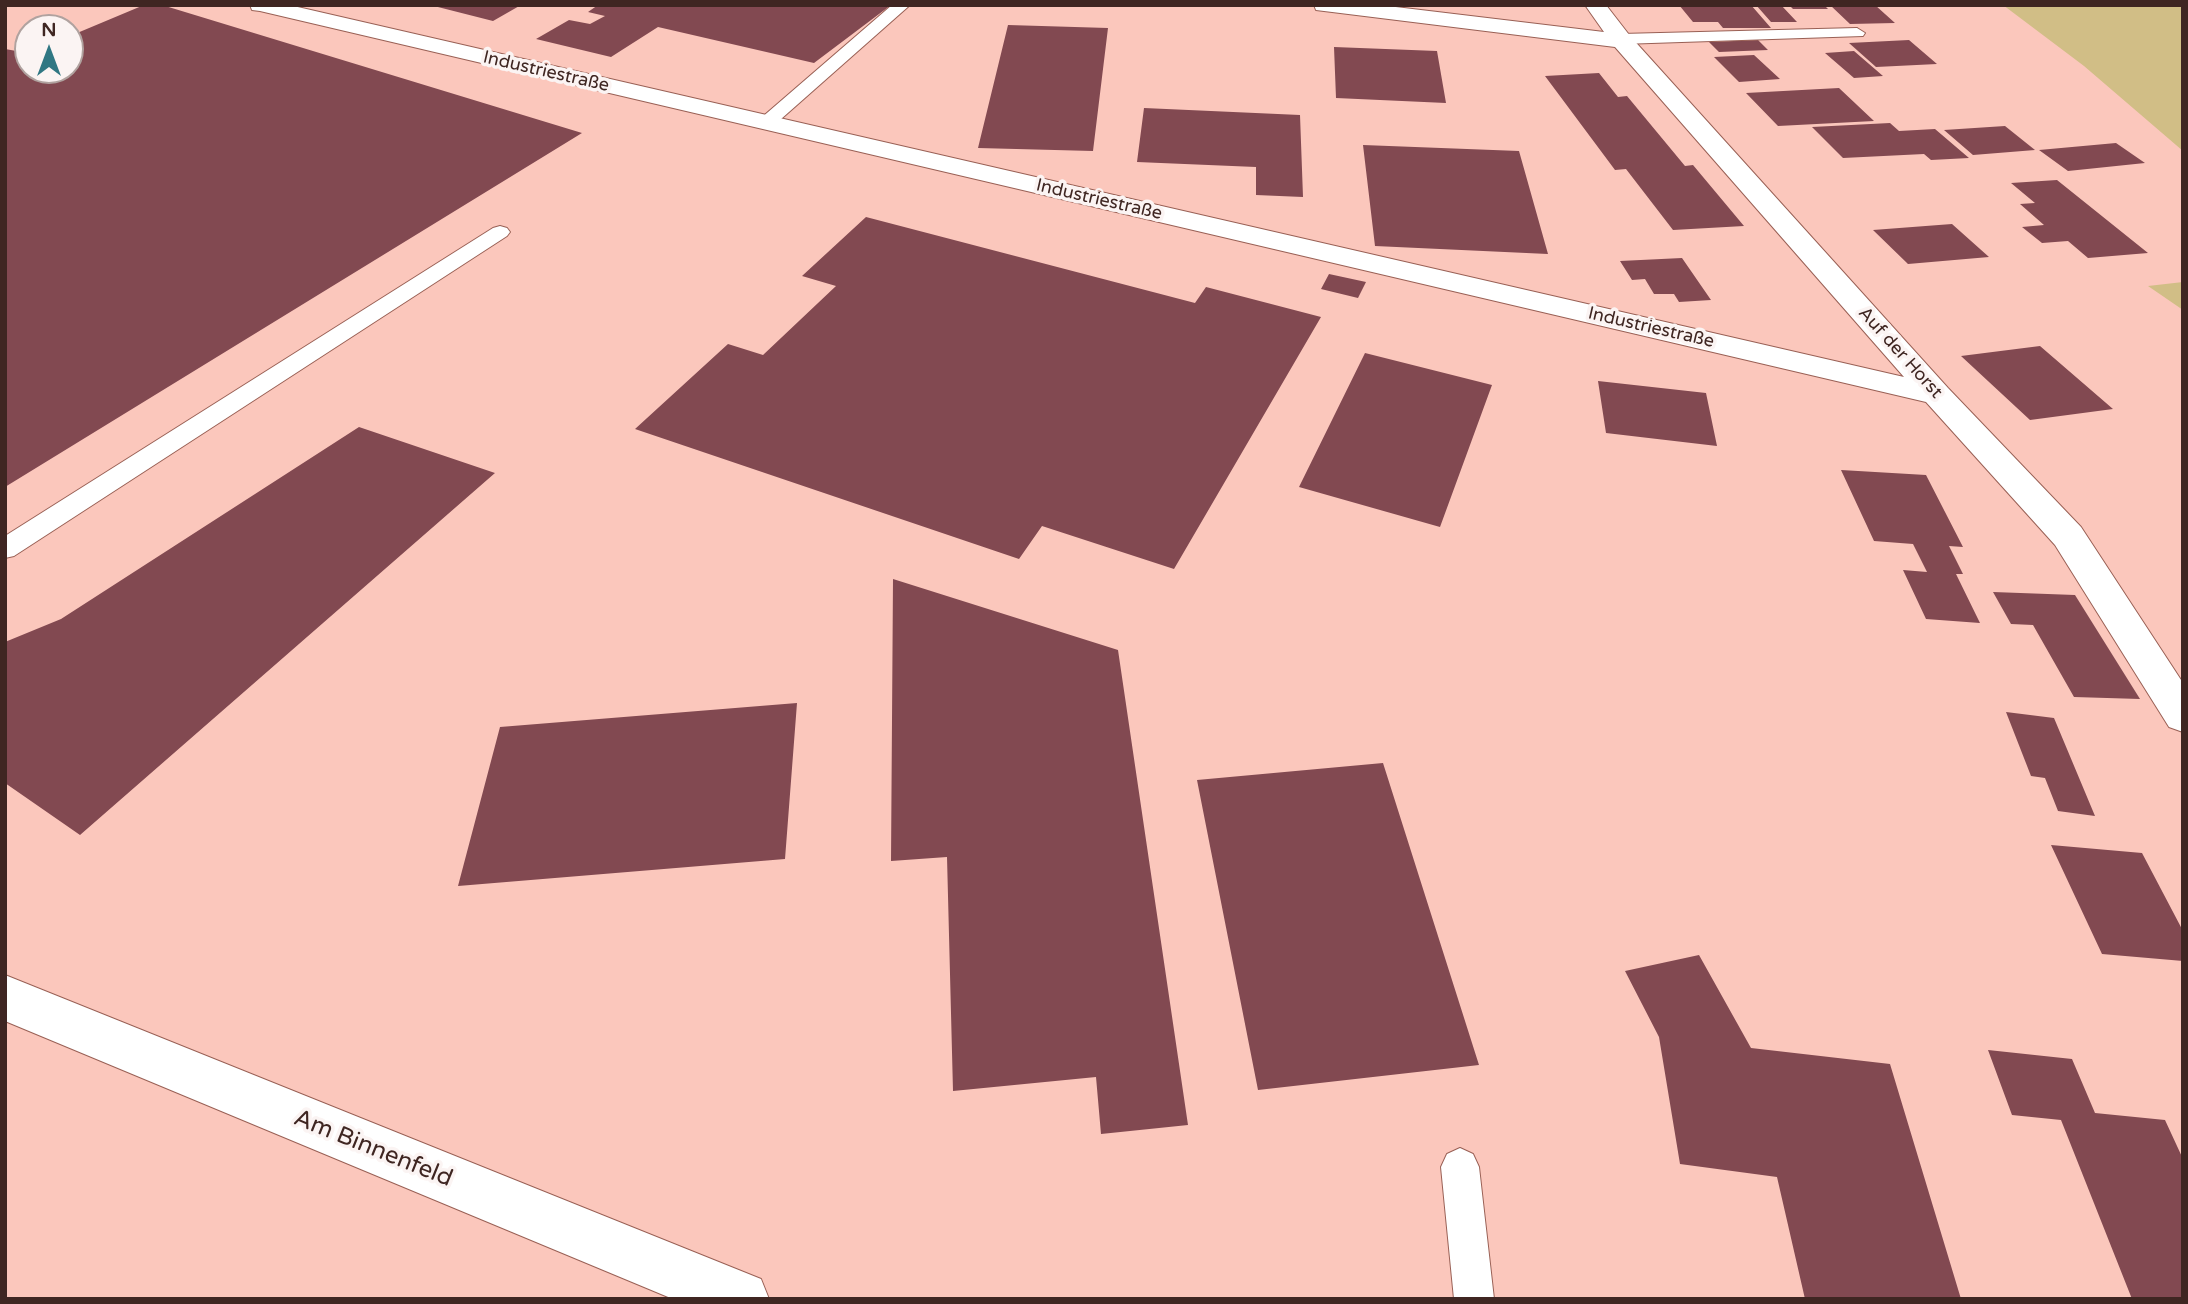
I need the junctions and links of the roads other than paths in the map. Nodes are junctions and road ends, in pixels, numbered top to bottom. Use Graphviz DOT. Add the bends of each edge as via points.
graph roads {
  1 [pos="260,5"];
  2 [pos="902,5"];
  3 [pos="1324,5"];
  4 [pos="1595,5"];
  5 [pos="1857,33"];
  6 [pos="1622,40"];
  7 [pos="766,123"];
  8 [pos="500,232"];
  9 [pos="1937,395"];
  10 [pos="5,549"];
  11 [pos="2183,716"];
  12 [pos="5,998"];
  13 [pos="1460,1167"];
  14 [pos="741,1299"];
  15 [pos="1474,1299"];
  1 -- 7 [label="street, Industriestraße"];
  2 -- 7 [label="lane"];
  3 -- 6 [label="street"];
  4 -- 6 [label="street, Auf der Horst"];
  5 -- 6 [label="lane"];
  6 -- 9 [label="street, Auf der Horst"];
  7 -- 9 [label="street, Industriestraße"];
  8 -- 10 [label="lane"];
  9 -- 11 [label="street, Auf der Horst" via="2068,536"];
  12 -- 14 [label="street, Am Binnenfeld"];
  13 -- 15 [label="lane"];
}
